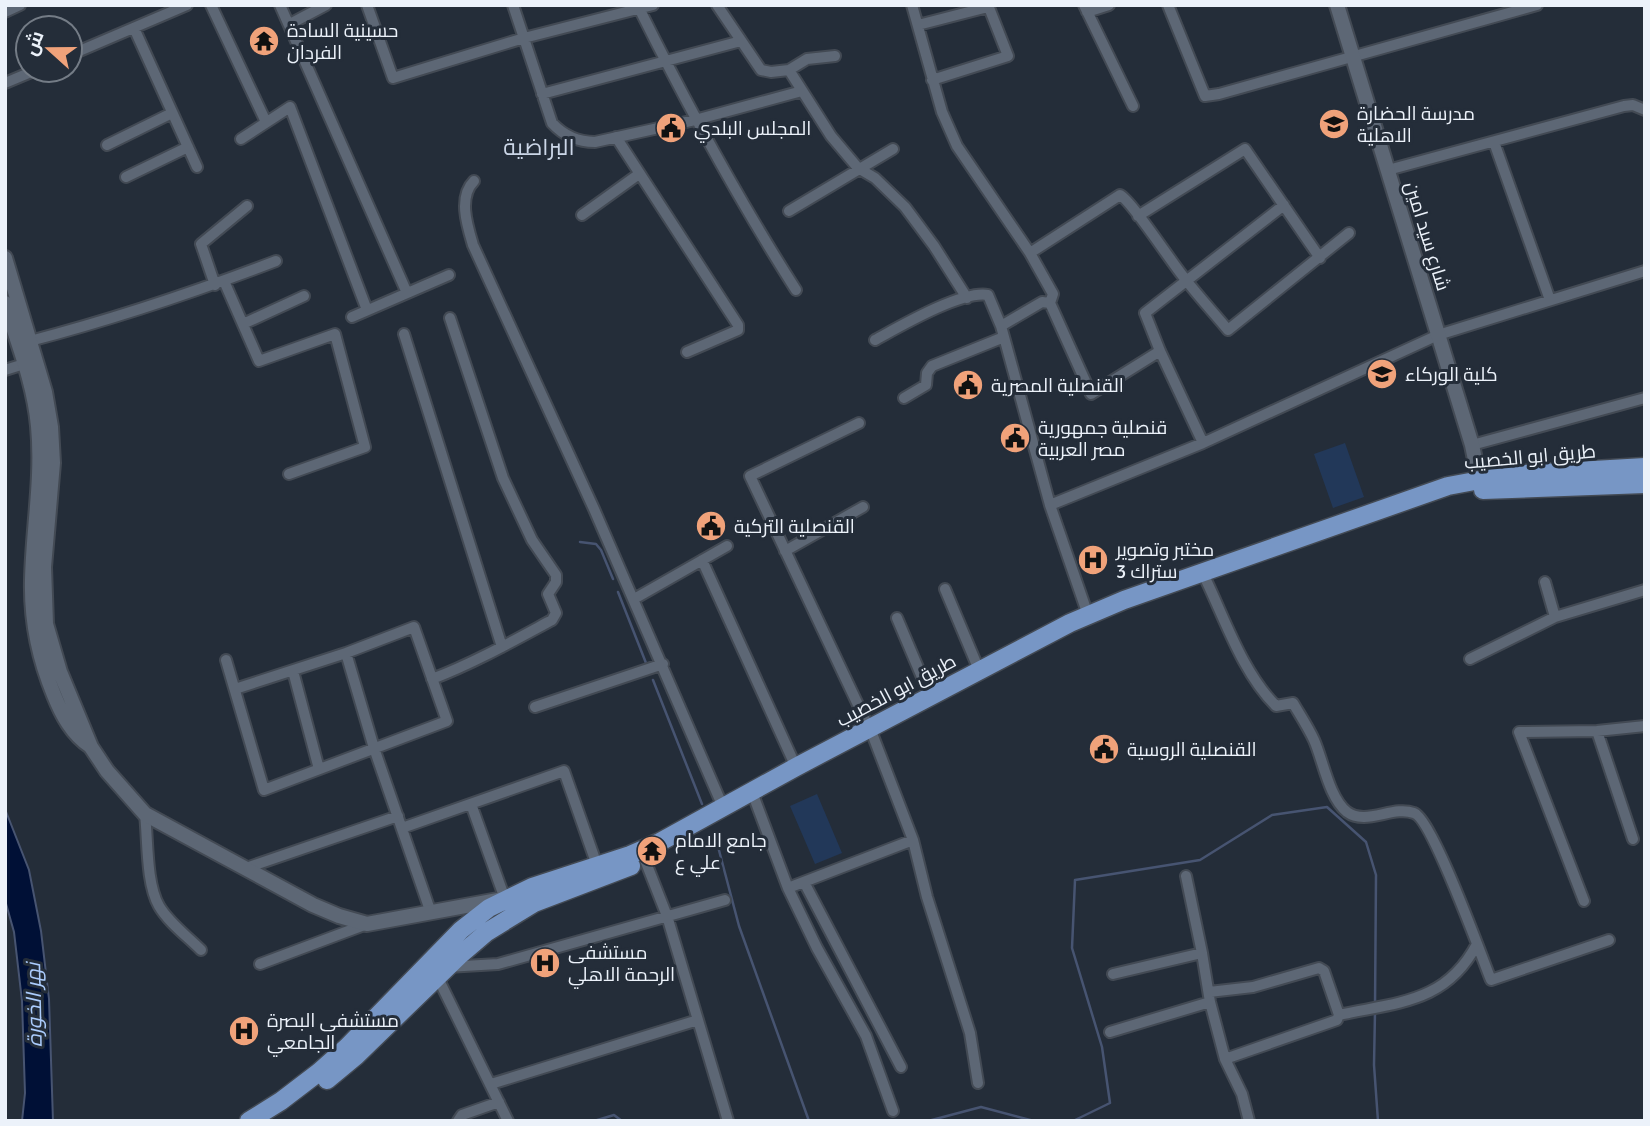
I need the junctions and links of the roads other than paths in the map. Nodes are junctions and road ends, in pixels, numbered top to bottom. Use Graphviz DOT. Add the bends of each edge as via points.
graph roads {
  1 [pos="20,5"];
  2 [pos="187,5"];
  3 [pos="211,5"];
  4 [pos="280,5"];
  5 [pos="326,5"];
  6 [pos="367,5"];
  7 [pos="513,5"];
  8 [pos="653,5"];
  9 [pos="717,5"];
  10 [pos="912,5"];
  11 [pos="1110,5"];
  12 [pos="1168,5"];
  13 [pos="1337,5"];
  14 [pos="1537,5"];
  15 [pos="988,6"];
  16 [pos="630,8"];
  17 [pos="1085,8"];
  18 [pos="5,12"];
  19 [pos="290,24"];
  20 [pos="918,25"];
  21 [pos="134,28"];
  22 [pos="524,38"];
  23 [pos="741,41"];
  24 [pos="84,49"];
  25 [pos="835,56"];
  26 [pos="1352,57"];
  27 [pos="665,60"];
  28 [pos="789,71"];
  29 [pos="932,80"];
  30 [pos="803,91"];
  31 [pos="542,94"];
  32 [pos="1133,106"];
  33 [pos="1645,110"];
  34 [pos="172,113"];
  35 [pos="695,120"];
  36 [pos="266,122"];
  37 [pos="616,137"];
  38 [pos="240,139"];
  39 [pos="1494,142"];
  40 [pos="107,145"];
  41 [pos="188,147"];
  42 [pos="893,149"];
  43 [pos="197,167"];
  44 [pos="858,168"];
  45 [pos="1388,170"];
  46 [pos="639,174"];
  47 [pos="126,177"];
  48 [pos="474,181"];
  49 [pos="1284,205"];
  50 [pos="247,206"];
  51 [pos="789,211"];
  52 [pos="582,215"];
  53 [pos="1138,216"];
  54 [pos="1349,233"];
  55 [pos="1030,253"];
  56 [pos="5,258"];
  57 [pos="1320,258"];
  58 [pos="276,261"];
  59 [pos="1645,271"];
  60 [pos="449,275"];
  61 [pos="1186,281"];
  62 [pos="220,283"];
  63 [pos="796,290"];
  64 [pos="407,293"];
  65 [pos="304,296"];
  66 [pos="967,298"];
  67 [pos="1550,300"];
  68 [pos="5,303"];
  69 [pos="1050,303"];
  70 [pos="368,310"];
  71 [pos="352,317"];
  72 [pos="450,318"];
  73 [pos="243,324"];
  74 [pos="1003,332"];
  75 [pos="404,334"];
  76 [pos="1438,335"];
  77 [pos="875,340"];
  78 [pos="30,341"];
  79 [pos="1160,351"];
  80 [pos="687,352"];
  81 [pos="24,364"];
  82 [pos="5,370"];
  83 [pos="904,398"];
  84 [pos="1645,398"];
  85 [pos="859,422"];
  86 [pos="1203,443"];
  87 [pos="1472,446"];
  88 [pos="1645,467"];
  89 [pos="289,474"];
  90 [pos="1479,479"];
  91 [pos="1645,484"];
  92 [pos="1050,505"];
  93 [pos="863,507"];
  94 [pos="727,546"];
  95 [pos="785,551"];
  96 [pos="1266,554"];
  97 [pos="702,560"];
  98 [pos="1206,580"];
  99 [pos="1545,583"];
  100 [pos="944,589"];
  101 [pos="1645,590"];
  102 [pos="634,599"];
  103 [pos="1088,615"];
  104 [pos="1555,617"];
  105 [pos="897,618"];
  106 [pos="502,647"];
  107 [pos="346,653"];
  108 [pos="1470,659"];
  109 [pos="226,660"];
  110 [pos="663,664"];
  111 [pos="979,670"];
  112 [pos="293,671"];
  113 [pos="432,679"];
  114 [pos="235,690"];
  115 [pos="930,696"];
  116 [pos="535,707"];
  117 [pos="1645,726"];
  118 [pos="1597,731"];
  119 [pos="871,732"];
  120 [pos="91,747"];
  121 [pos="374,748"];
  122 [pos="796,766"];
  123 [pos="319,769"];
  124 [pos="755,800"];
  125 [pos="471,804"];
  126 [pos="723,807"];
  127 [pos="145,814"];
  128 [pos="398,816"];
  129 [pos="402,828"];
  130 [pos="913,839"];
  131 [pos="1633,839"];
  132 [pos="645,860"];
  133 [pos="246,868"];
  134 [pos="599,871"];
  135 [pos="1186,876"];
  136 [pos="804,882"];
  137 [pos="788,888"];
  138 [pos="505,899"];
  139 [pos="726,900"];
  140 [pos="1584,901"];
  141 [pos="431,913"];
  142 [pos="667,916"];
  143 [pos="367,924"];
  144 [pos="1609,940"];
  145 [pos="1477,944"];
  146 [pos="201,950"];
  147 [pos="1202,953"];
  148 [pos="260,964"];
  149 [pos="442,972"];
  150 [pos="1113,974"];
  151 [pos="1210,997"];
  152 [pos="1339,1015"];
  153 [pos="698,1020"];
  154 [pos="1110,1032"];
  155 [pos="351,1052"];
  156 [pos="1225,1059"];
  157 [pos="901,1067"];
  158 [pos="978,1083"];
  159 [pos="491,1084"];
  160 [pos="499,1102"];
  161 [pos="892,1111"];
  162 [pos="249,1121"];
  163 [pos="270,1121"];
  164 [pos="458,1121"];
  165 [pos="508,1121"];
  166 [pos="728,1121"];
  167 [pos="1249,1121"];
  1 -- 18 [label="street"];
  2 -- 21 [label="street"];
  3 -- 36 [label="street"];
  4 -- 19 [label="street"];
  5 -- 19 [label="street"];
  6 -- 22 [label="street" via="393,78"];
  7 -- 22 [label="street"];
  8 -- 16 [label="street"];
  9 -- 23 [label="street"];
  10 -- 20 [label="street"];
  11 -- 17 [label="street"];
  12 -- 26 [label="street" via="1205,96"];
  13 -- 26 [label="street, شارع سيد امين"];
  14 -- 26 [label="street"];
  15 -- 20 [label="street"];
  15 -- 29 [label="street" via="1008,56"];
  16 -- 22 [label="street"];
  16 -- 27 [label="street"];
  17 -- 32 [label="street"];
  19 -- 64 [label="street"];
  20 -- 29 [label="street"];
  21 -- 24 [label="street"];
  21 -- 34 [label="street"];
  22 -- 31 [label="street"];
  23 -- 27 [label="street"];
  23 -- 28 [label="street" via="761,70"];
  25 -- 28 [label="street" via="807,59"];
  26 -- 45 [label="street, شارع سيد امين"];
  27 -- 31 [label="street"];
  27 -- 35 [label="street"];
  28 -- 30 [label="street"];
  29 -- 55 [label="street" via="957,146"];
  30 -- 35 [label="street"];
  30 -- 44 [label="street"];
  31 -- 37 [label="street" via="552,123 565,134 585,142"];
  33 -- 39 [label="street" via="1624,106"];
  34 -- 40 [label="street"];
  34 -- 41 [label="street"];
  35 -- 37 [label="street"];
  35 -- 63 [label="street"];
  36 -- 38 [label="street"];
  36 -- 70 [label="street" via="290,107"];
  37 -- 46 [label="street"];
  39 -- 45 [label="street"];
  39 -- 67 [label="street"];
  41 -- 43 [label="street"];
  41 -- 47 [label="street"];
  42 -- 44 [label="street"];
  44 -- 51 [label="street"];
  44 -- 66 [label="street" via="905,207"];
  45 -- 76 [label="street, شارع سيد امين"];
  46 -- 52 [label="street"];
  46 -- 80 [label="street" via="738,325 738,330"];
  48 -- 102 [label="street" via="465,201 473,245"];
  49 -- 53 [label="street" via="1245,149"];
  49 -- 57 [label="street"];
  49 -- 61 [label="street"];
  50 -- 62 [label="street" via="201,244"];
  53 -- 55 [label="street" via="1120,195"];
  53 -- 61 [label="street"];
  54 -- 57 [label="street"];
  55 -- 69 [label="street" via="1053,294"];
  56 -- 78 [label="street"];
  57 -- 61 [label="street" via="1228,330"];
  58 -- 62 [label="street"];
  59 -- 67 [label="street"];
  60 -- 64 [label="street"];
  61 -- 79 [label="street" via="1145,313"];
  62 -- 73 [label="street"];
  62 -- 78 [label="street"];
  64 -- 70 [label="street"];
  65 -- 73 [label="street"];
  66 -- 74 [label="street" via="988,295"];
  66 -- 77 [label="street"];
  67 -- 76 [label="street"];
  68 -- 81 [label="street"];
  69 -- 74 [label="street" via="1042,302"];
  69 -- 79 [label="street" via="1091,394"];
  70 -- 71 [label="street"];
  72 -- 106 [label="street" via="503,478 532,540 556,575 548,594 556,611 554,618"];
  73 -- 89 [label="street" via="259,361 335,334 365,447"];
  74 -- 83 [label="street" via="932,366 926,385"];
  74 -- 92 [label="street"];
  75 -- 106 [label="street"];
  76 -- 86 [label="street"];
  76 -- 87 [label="street, شارع سيد امين"];
  78 -- 120 [label="street" via="47,401 53,445 44,567 46,624"];
  79 -- 86 [label="street"];
  81 -- 82 [label="street"];
  81 -- 120 [label="street" via="33,390 39,446 34,624 58,705 79,739"];
  84 -- 87 [label="street"];
  85 -- 95 [label="street" via="750,477"];
  86 -- 92 [label="street"];
  87 -- 90 [label="street, شارع سيد امين"];
  88 -- 90 [label="main road, طريق ابو الخصيب"];
  90 -- 96 [label="main road, طريق ابو الخصيب" via="1418,495"];
  91 -- 96 [label="main road, طريق ابو الخصيب" via="1469,492"];
  92 -- 103 [label="street"];
  93 -- 95 [label="street"];
  94 -- 97 [label="street"];
  95 -- 119 [label="street"];
  96 -- 98 [label="main road, طريق ابو الخصيب"];
  96 -- 103 [label="main road, طريق ابو الخصيب"];
  97 -- 102 [label="street"];
  97 -- 122 [label="street"];
  98 -- 119 [label="main road, طريق ابو الخصيب" via="1079,627"];
  98 -- 145 [label="street" via="1250,672 1276,706 1293,703 1347,812 1362,817 1396,809 1413,812 1427,825"];
  99 -- 104 [label="street"];
  100 -- 111 [label="street"];
  101 -- 104 [label="street"];
  102 -- 110 [label="street"];
  103 -- 111 [label="main road, طريق ابو الخصيب"];
  104 -- 108 [label="street"];
  105 -- 115 [label="street"];
  106 -- 113 [label="street"];
  107 -- 112 [label="street"];
  107 -- 113 [label="street" via="414,627"];
  107 -- 121 [label="street"];
  109 -- 114 [label="street"];
  110 -- 116 [label="street"];
  110 -- 126 [label="street"];
  111 -- 115 [label="main road, طريق ابو الخصيب"];
  112 -- 114 [label="street"];
  112 -- 123 [label="street"];
  113 -- 121 [label="street" via="447,721"];
  114 -- 123 [label="street" via="264,790"];
  115 -- 119 [label="main road, طريق ابو الخصيب"];
  117 -- 118 [label="street"];
  118 -- 131 [label="street"];
  118 -- 140 [label="street" via="1519,732"];
  119 -- 122 [label="main road, طريق ابو الخصيب"];
  119 -- 124 [label="main road, طريق ابو الخصيب"];
  119 -- 130 [label="street"];
  120 -- 127 [label="street"];
  121 -- 123 [label="street"];
  121 -- 128 [label="street"];
  122 -- 126 [label="main road, طريق ابو الخصيب"];
  124 -- 132 [label="main road, طريق ابو الخصيب"];
  124 -- 137 [label="street"];
  125 -- 129 [label="street"];
  125 -- 134 [label="street" via="564,771"];
  125 -- 138 [label="street"];
  126 -- 134 [label="main road, طريق ابو الخصيب"];
  127 -- 133 [label="street"];
  127 -- 146 [label="street" via="155,898"];
  128 -- 129 [label="street"];
  128 -- 133 [label="street"];
  129 -- 141 [label="street"];
  130 -- 136 [label="street"];
  130 -- 158 [label="street" via="970,1033"];
  132 -- 134 [label="main road, طريق ابو الخصيب"];
  132 -- 142 [label="street"];
  133 -- 143 [label="street" via="313,905"];
  134 -- 138 [label="main road, طريق ابو الخصيب"];
  134 -- 149 [label="main road, طريق ابو الخصيب" via="510,916"];
  135 -- 147 [label="street"];
  136 -- 137 [label="street"];
  136 -- 157 [label="street"];
  137 -- 161 [label="street" via="866,1036"];
  138 -- 141 [label="street"];
  138 -- 155 [label="main road, طريق ابو الخصيب" via="461,930"];
  139 -- 142 [label="street"];
  141 -- 143 [label="street"];
  142 -- 149 [label="street" via="498,964"];
  142 -- 153 [label="street"];
  143 -- 148 [label="street"];
  144 -- 145 [label="street" via="1491,980"];
  145 -- 152 [label="street" via="1465,965 1422,997"];
  147 -- 150 [label="street"];
  147 -- 151 [label="street"];
  149 -- 155 [label="main road, طريق ابو الخصيب"];
  149 -- 159 [label="street"];
  151 -- 152 [label="street" via="1319,968"];
  151 -- 154 [label="street"];
  151 -- 156 [label="street"];
  152 -- 156 [label="street" via="1337,1020"];
  153 -- 159 [label="street"];
  153 -- 166 [label="street"];
  155 -- 162 [label="main road, طريق ابو الخصيب"];
  155 -- 163 [label="main road, طريق ابو الخصيب" via="307,1096"];
  156 -- 167 [label="street"];
  159 -- 160 [label="street"];
  160 -- 164 [label="street" via="462,1115"];
  160 -- 165 [label="street"];
}
